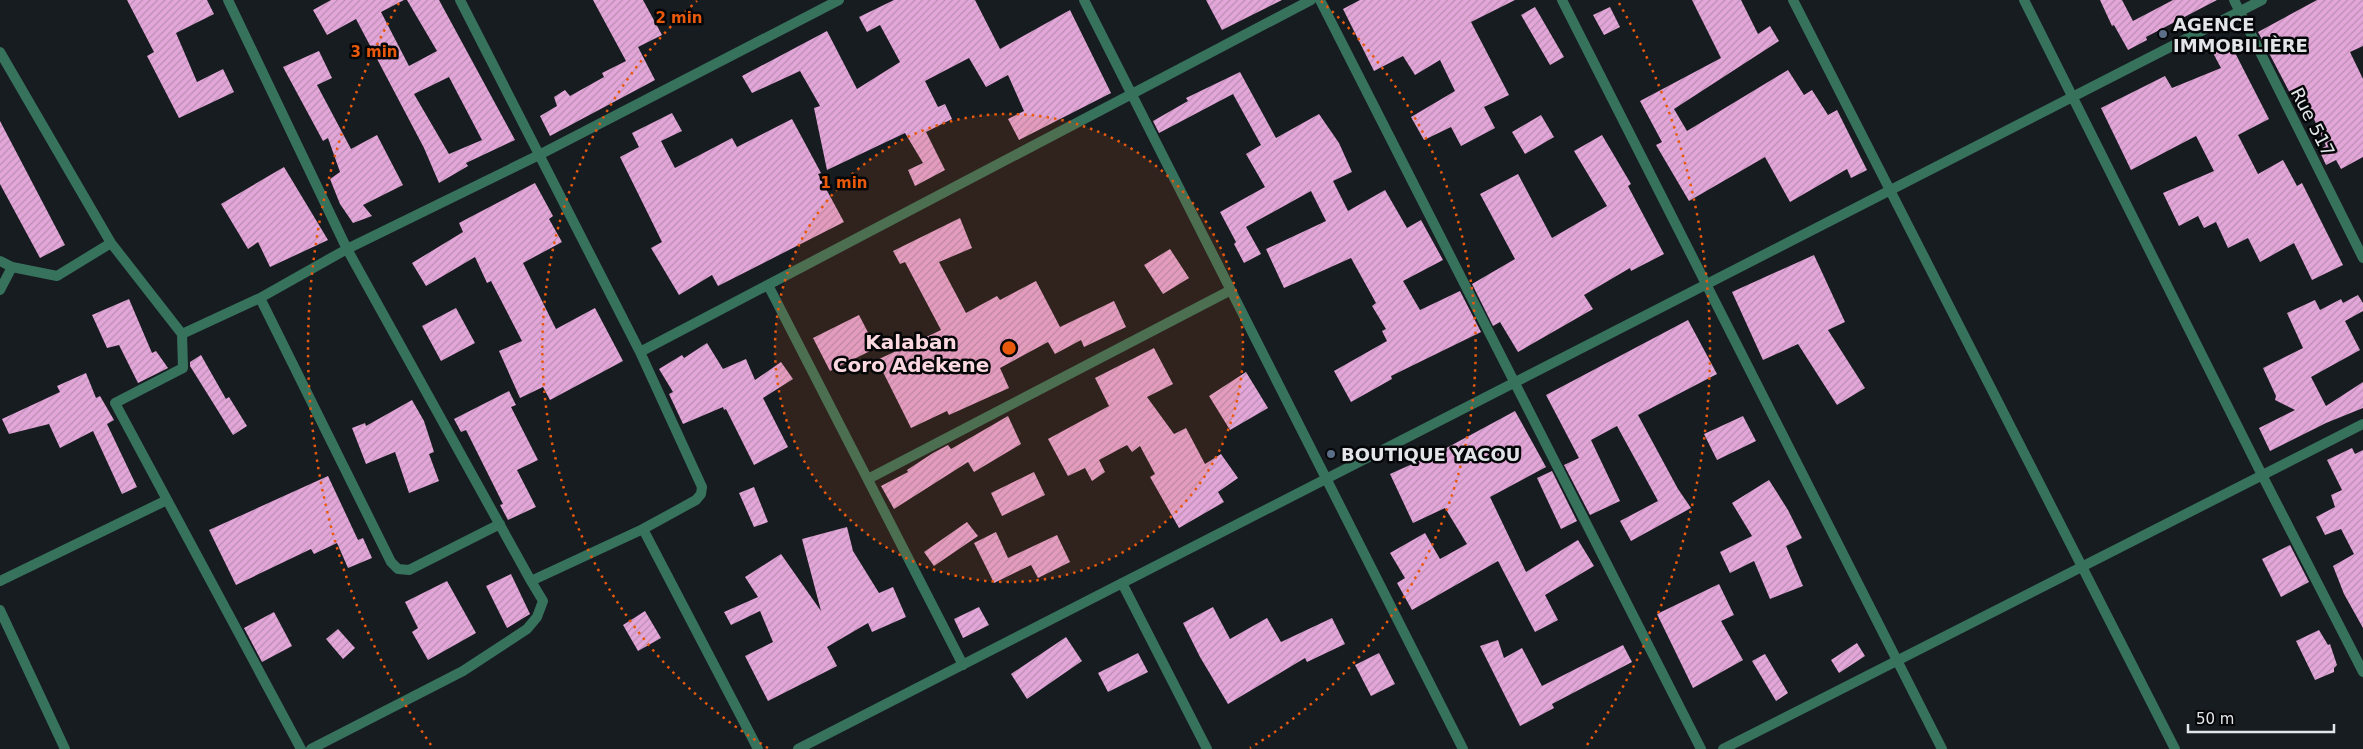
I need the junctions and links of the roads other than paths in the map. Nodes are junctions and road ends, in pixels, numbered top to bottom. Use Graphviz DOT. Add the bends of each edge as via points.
graph roads {
  1 [pos="228,0"];
  2 [pos="460,0"];
  3 [pos="839,0"];
  4 [pos="1084,0"];
  5 [pos="1311,0"];
  6 [pos="1320,0"];
  7 [pos="1562,0"];
  8 [pos="1793,0"];
  9 [pos="2024,0"];
  10 [pos="2234,0"];
  11 [pos="2262,0"];
  12 [pos="2240,11"];
  13 [pos="0,52"];
  14 [pos="1132,94"];
  15 [pos="2072,96"];
  16 [pos="539,155"];
  17 [pos="1889,190"];
  18 [pos="111,244"];
  19 [pos="348,249"];
  20 [pos="2363,258"];
  21 [pos="0,261"];
  22 [pos="12,267"];
  23 [pos="1707,284"];
  24 [pos="768,285"];
  25 [pos="0,290"];
  26 [pos="1231,290"];
  27 [pos="260,298"];
  28 [pos="182,334"];
  29 [pos="640,352"];
  30 [pos="1515,382"];
  31 [pos="2363,424"];
  32 [pos="2262,475"];
  33 [pos="868,479"];
  34 [pos="1327,479"];
  35 [pos="167,500"];
  36 [pos="500,524"];
  37 [pos="643,529"];
  38 [pos="2081,567"];
  39 [pos="0,581"];
  40 [pos="531,581"];
  41 [pos="1122,583"];
  42 [pos="0,610"];
  43 [pos="1898,660"];
  44 [pos="963,665"];
  45 [pos="2363,672"];
  46 [pos="66,749"];
  47 [pos="301,749"];
  48 [pos="311,749"];
  49 [pos="758,749"];
  50 [pos="798,749"];
  51 [pos="1207,749"];
  52 [pos="1464,749"];
  53 [pos="1700,749"];
  54 [pos="1723,749"];
  55 [pos="1942,749"];
  56 [pos="2175,749"];
  1 -- 19 [label="street"];
  2 -- 16 [label="street"];
  3 -- 16 [label="street"];
  4 -- 14 [label="street"];
  5 -- 14 [label="street"];
  6 -- 30 [label="street"];
  7 -- 23 [label="street"];
  8 -- 17 [label="street"];
  9 -- 15 [label="street"];
  10 -- 12 [label="street, Rue 517"];
  11 -- 12 [label="street"];
  12 -- 15 [label="street"];
  12 -- 20 [label="street, Rue 517"];
  13 -- 18 [label="street"];
  14 -- 24 [label="street"];
  14 -- 26 [label="street"];
  15 -- 17 [label="street"];
  15 -- 32 [label="street"];
  16 -- 19 [label="street"];
  16 -- 29 [label="street"];
  17 -- 23 [label="street"];
  17 -- 38 [label="street"];
  18 -- 22 [label="street" via="57,276"];
  18 -- 28 [label="street"];
  19 -- 27 [label="street"];
  19 -- 36 [label="street"];
  21 -- 22 [label="street"];
  22 -- 25 [label="street"];
  23 -- 30 [label="street"];
  23 -- 43 [label="street"];
  24 -- 29 [label="street"];
  24 -- 33 [label="street"];
  26 -- 33 [label="street"];
  26 -- 34 [label="street"];
  27 -- 28 [label="street"];
  27 -- 36 [label="street" via="391,562 398,569 409,570"];
  28 -- 35 [label="street" via="183,368 115,403"];
  29 -- 37 [label="street" via="702,487 696,500"];
  30 -- 34 [label="street"];
  30 -- 53 [label="street"];
  31 -- 32 [label="street"];
  32 -- 38 [label="street"];
  32 -- 45 [label="street"];
  33 -- 44 [label="street"];
  34 -- 41 [label="street"];
  34 -- 52 [label="street"];
  35 -- 39 [label="street"];
  35 -- 47 [label="street"];
  36 -- 40 [label="street"];
  37 -- 40 [label="street"];
  37 -- 49 [label="street"];
  38 -- 43 [label="street"];
  38 -- 56 [label="street"];
  40 -- 48 [label="street" via="543,601 527,630 463,672"];
  41 -- 44 [label="street"];
  41 -- 51 [label="street"];
  42 -- 46 [label="street"];
  43 -- 54 [label="street"];
  43 -- 55 [label="street"];
  44 -- 50 [label="street"];
}
